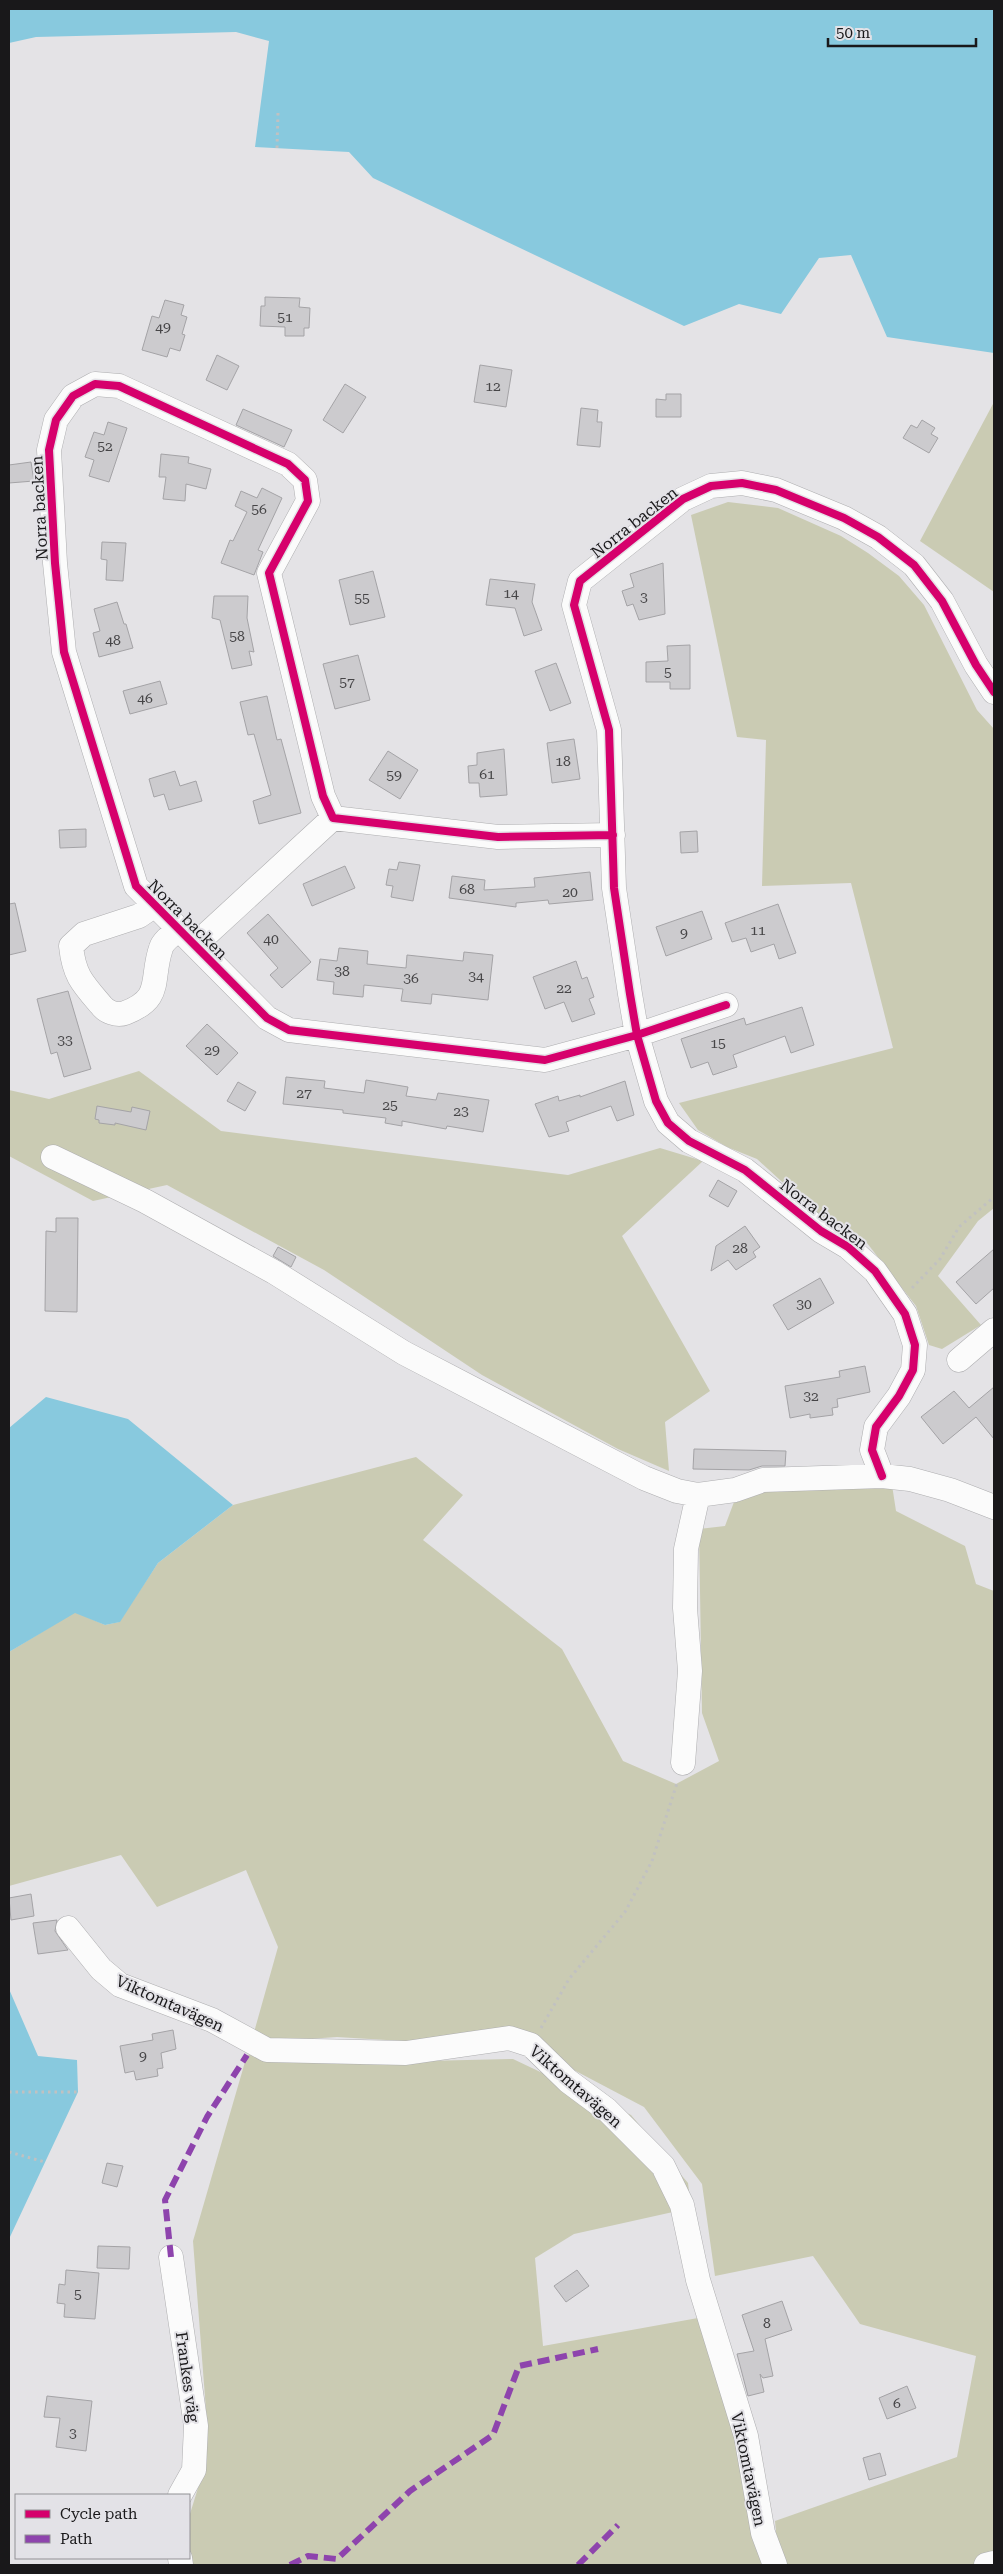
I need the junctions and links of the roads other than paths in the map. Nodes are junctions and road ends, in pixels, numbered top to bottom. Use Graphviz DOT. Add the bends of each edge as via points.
graph roads {
  1 [pos="994,692"];
  2 [pos="332,818"];
  3 [pos="613,835"];
  4 [pos="155,905"];
  5 [pos="187,937"];
  6 [pos="726,1005"];
  7 [pos="637,1035"];
  8 [pos="53,1157"];
  9 [pos="994,1330"];
  10 [pos="959,1360"];
  11 [pos="882,1476"];
  12 [pos="698,1495"];
  13 [pos="994,1507"];
  14 [pos="683,1763"];
  15 [pos="68,1928"];
  16 [pos="171,2256"];
  17 [pos="181,2494"];
  18 [pos="994,2563"];
  19 [pos="775,2565"];
  20 [pos="986,2565"];
  1 -- 3 [label="street, Norra backen" via="976,666 942,601 914,565 878,537 844,518 776,490 742,483 711,486 683,499 580,581 574,605 610,730"];
  2 -- 3 [label="street" via="498,837"];
  2 -- 4 [label="street, Norra backen" via="323,796 269,573 308,501 304,480 288,464 119,386 96,384 72,396 56,420 49,450 64,652 136,886"];
  2 -- 5 [label="street"];
  3 -- 7 [label="street, Norra backen" via="614,888"];
  4 -- 5 [label="street, Norra backen"];
  4 -- 5 [label="street, Norra backen" via="139,916 84,934 70,946 74,968 105,1010 120,1014 141,1006 155,987 161,946"];
  5 -- 7 [label="street, Norra backen" via="267,1018 289,1030 545,1060"];
  6 -- 7 [label="street, Norra backen"];
  7 -- 11 [label="street, Norra backen" via="656,1101 668,1124 689,1141 745,1170 821,1231 848,1247 875,1271 905,1314 915,1345 913,1370 876,1427 872,1450"];
  8 -- 12 [label="street" via="145,1201 274,1272 438,1371 644,1478"];
  9 -- 10 [label="street"];
  11 -- 12 [label="street" via="763,1480 735,1490"];
  11 -- 13 [label="street" via="910,1479 950,1490"];
  12 -- 14 [label="street" via="686,1549 685,1608 690,1671"];
  15 -- 19 [label="street, Viktomtavägen" via="101,1970 120,1984 212,2020 267,2050 406,2054 509,2038 532,2044 568,2081 607,2110 664,2166 682,2205 698,2280 746,2436 762,2533"];
  16 -- 17 [label="street, Frankes väg" via="196,2426 194,2470"];
  18 -- 20 [label="street"];
}
